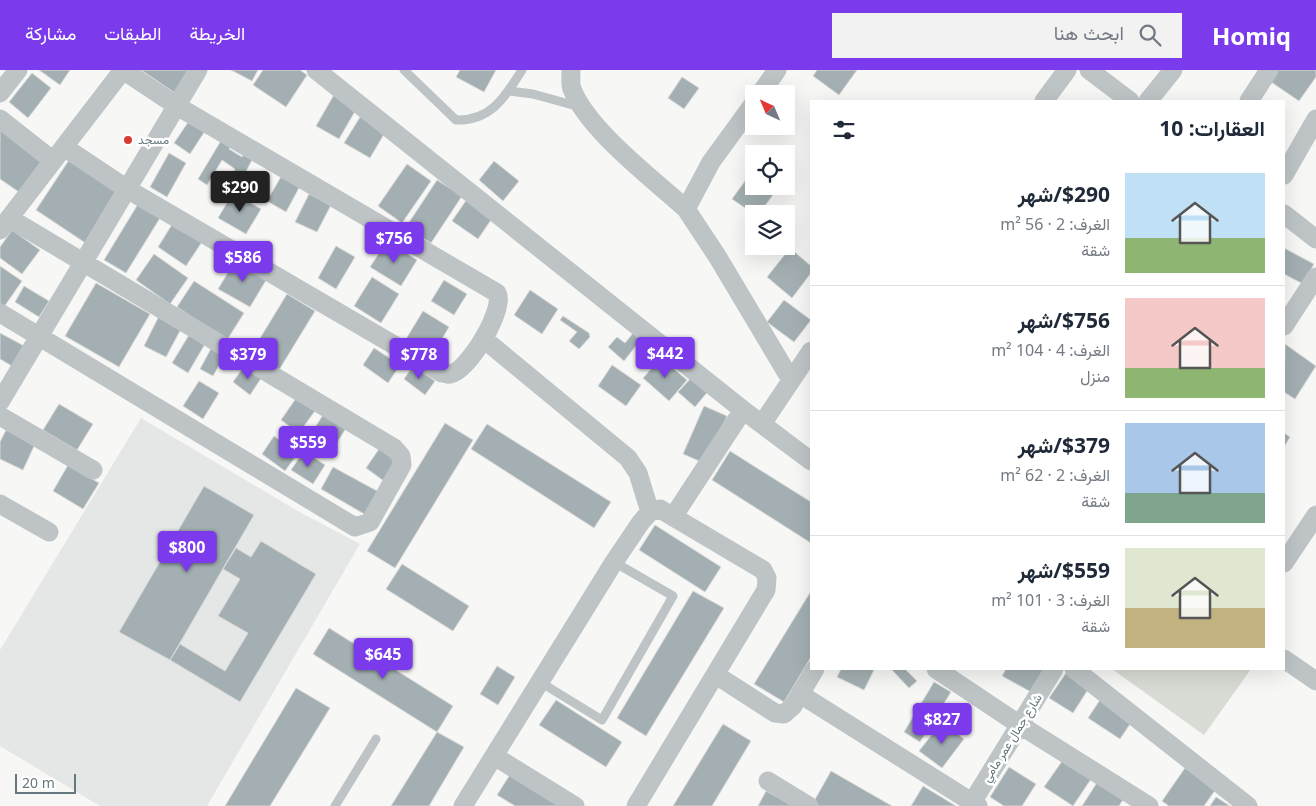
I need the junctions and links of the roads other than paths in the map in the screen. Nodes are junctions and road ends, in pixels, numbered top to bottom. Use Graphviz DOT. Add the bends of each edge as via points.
graph roads {
  1 [pos="18,70"];
  2 [pos="123,70"];
  3 [pos="198,70"];
  4 [pos="316,70"];
  5 [pos="404,70"];
  6 [pos="522,70"];
  7 [pos="571,70"];
  8 [pos="777,70"];
  9 [pos="1066,70"];
  10 [pos="1089,70"];
  11 [pos="1173,70"];
  12 [pos="1269,70"];
  13 [pos="766,85"];
  14 [pos="509,91"];
  15 [pos="0,93"];
  16 [pos="1045,100"];
  17 [pos="1129,100"];
  18 [pos="1149,100"];
  19 [pos="1250,100"];
  20 [pos="177,106"];
  21 [pos="581,107"];
  22 [pos="745,115"];
  23 [pos="1316,118"];
  24 [pos="0,120"];
  25 [pos="58,153"];
  26 [pos="1285,173"];
  27 [pos="128,189"];
  28 [pos="686,209"];
  29 [pos="1285,215"];
  30 [pos="5,224"];
  31 [pos="1316,239"];
  32 [pos="83,261"];
  33 [pos="1316,277"];
  34 [pos="0,312"];
  35 [pos="1285,324"];
  36 [pos="40,336"];
  37 [pos="485,340"];
  38 [pos="810,353"];
  39 [pos="792,380"];
  40 [pos="0,402"];
  41 [pos="743,410"];
  42 [pos="0,416"];
  43 [pos="762,424"];
  44 [pos="810,460"];
  45 [pos="93,470"];
  46 [pos="0,504"];
  47 [pos="650,512"];
  48 [pos="1316,515"];
  49 [pos="673,517"];
  50 [pos="49,532"];
  51 [pos="614,562"];
  52 [pos="1285,562"];
  53 [pos="1285,660"];
  54 [pos="814,670"];
  55 [pos="937,670"];
  56 [pos="1053,670"];
  57 [pos="1075,670"];
  58 [pos="716,674"];
  59 [pos="540,682"];
  60 [pos="1316,682"];
  61 [pos="800,694"];
  62 [pos="1020,726"];
  63 [pos="376,740"];
  64 [pos="494,756"];
  65 [pos="768,781"];
  66 [pos="973,805"];
  67 [pos="335,806"];
  68 [pos="463,806"];
  69 [pos="575,806"];
  70 [pos="636,806"];
  71 [pos="809,806"];
  72 [pos="1150,806"];
  73 [pos="1248,806"];
  1 -- 15 [label="street"];
  2 -- 20 [label="street"];
  2 -- 25 [label="street"];
  3 -- 20 [label="street"];
  4 -- 41 [label="street"];
  5 -- 14 [label="lane" via="456,120 470,120 492,110"];
  6 -- 14 [label="lane"];
  7 -- 21 [label="street" via="571,87"];
  8 -- 13 [label="street"];
  9 -- 16 [label="street"];
  10 -- 17 [label="street"];
  11 -- 18 [label="street"];
  12 -- 19 [label="street"];
  14 -- 21 [label="lane"];
  20 -- 27 [label="street"];
  20 -- 37 [label="street" via="497,293 500,302"];
  21 -- 28 [label="street" via="597,128"];
  22 -- 28 [label="street" via="711,162"];
  23 -- 26 [label="street"];
  24 -- 25 [label="street"];
  25 -- 27 [label="street"];
  25 -- 30 [label="street"];
  27 -- 32 [label="street"];
  27 -- 37 [label="street" via="442,373 450,375 457,372"];
  28 -- 39 [label="street"];
  29 -- 31 [label="street"];
  30 -- 32 [label="street"];
  32 -- 36 [label="street"];
  32 -- 36 [label="street" via="394,448 402,465 370,522 355,527"];
  33 -- 35 [label="street"];
  34 -- 36 [label="street"];
  36 -- 40 [label="street"];
  37 -- 47 [label="street" via="628,458 638,473"];
  38 -- 39 [label="street"];
  39 -- 43 [label="street"];
  41 -- 43 [label="street"];
  41 -- 49 [label="street"];
  42 -- 45 [label="street"];
  43 -- 44 [label="street"];
  46 -- 50 [label="street"];
  47 -- 49 [label="street" via="660,509"];
  47 -- 51 [label="street"];
  48 -- 52 [label="street"];
  49 -- 58 [label="street" via="763,570 767,578 766,590"];
  51 -- 59 [label="street"];
  51 -- 59 [label="lane" via="673,596 602,720"];
  53 -- 60 [label="street"];
  54 -- 61 [label="street"];
  55 -- 62 [label="street"];
  56 -- 62 [label="street, شارع جمال عمر مامي"];
  57 -- 73 [label="street"];
  58 -- 61 [label="street" via="775,713 784,714"];
  58 -- 70 [label="street"];
  59 -- 64 [label="street"];
  61 -- 66 [label="street"];
  62 -- 66 [label="street, شارع جمال عمر مامي"];
  62 -- 72 [label="street"];
  63 -- 67 [label="lane"];
  64 -- 68 [label="street"];
  64 -- 69 [label="street"];
  65 -- 71 [label="street"];
}
